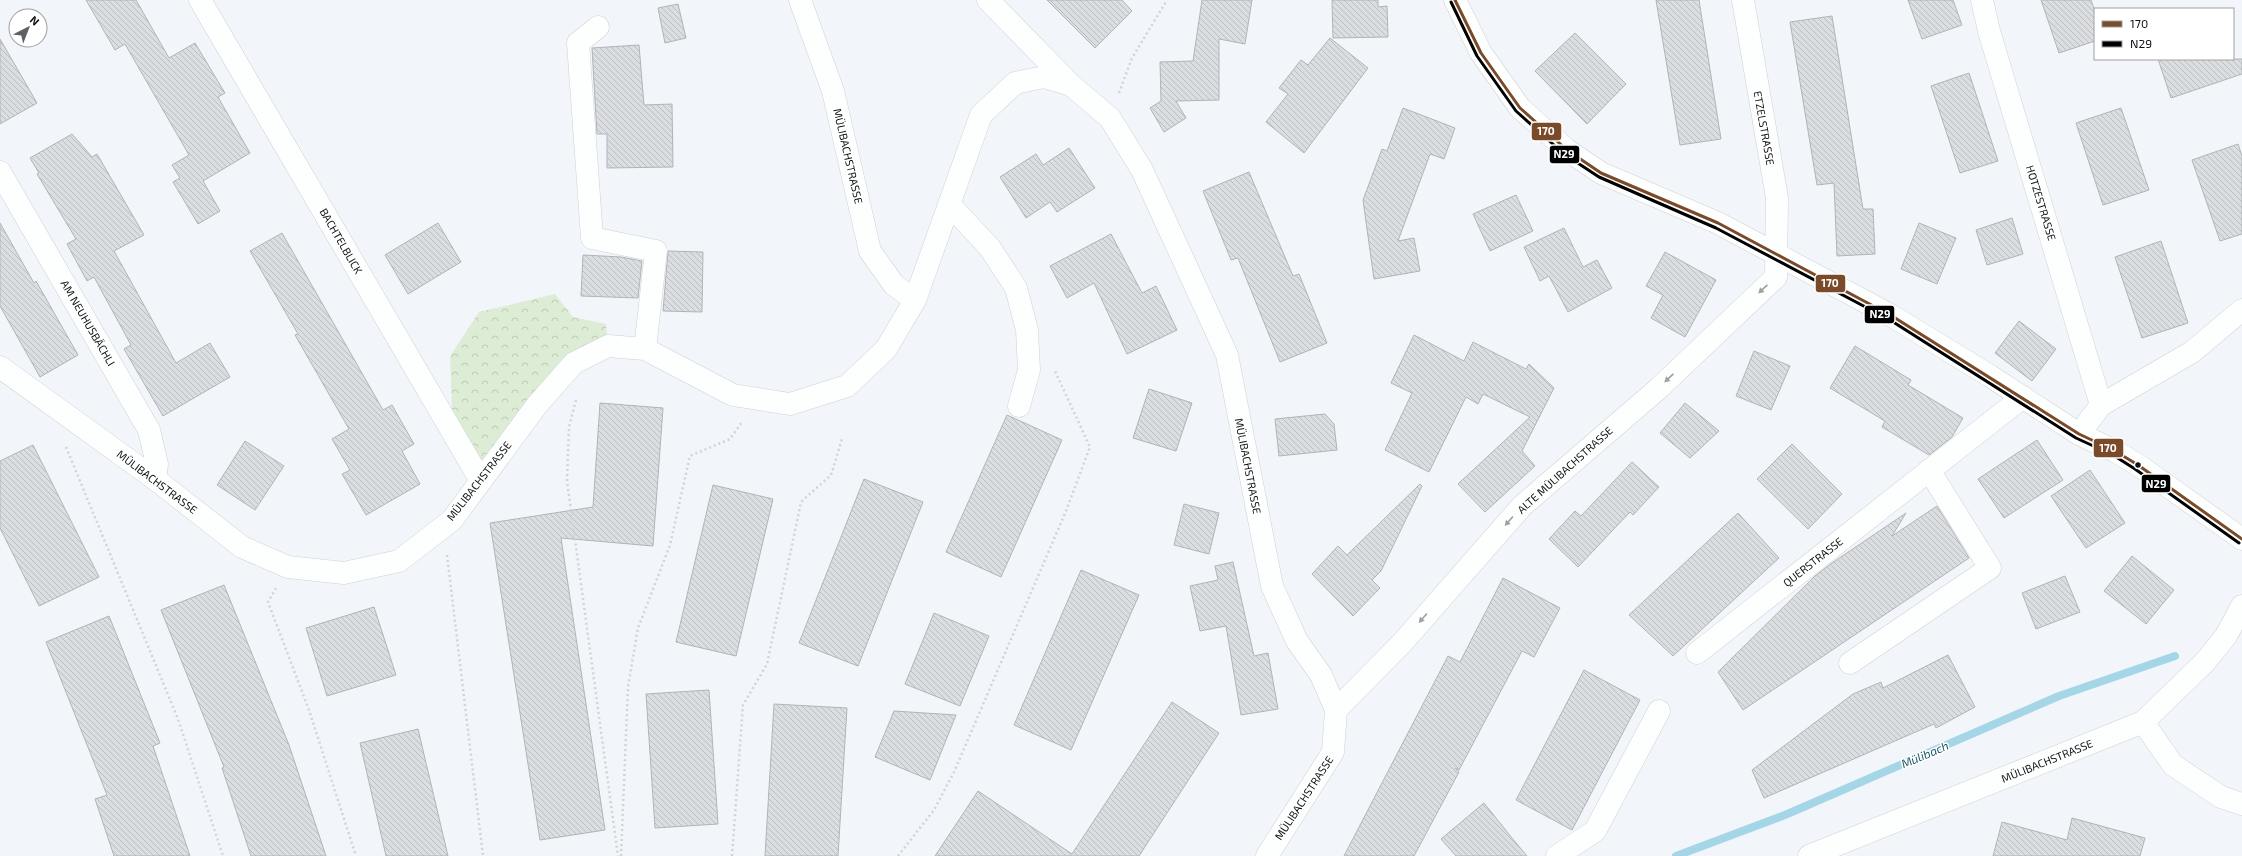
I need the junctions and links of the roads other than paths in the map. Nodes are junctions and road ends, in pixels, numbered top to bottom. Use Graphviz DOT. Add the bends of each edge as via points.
graph roads {
  1 [pos="200,0"];
  2 [pos="800,0"];
  3 [pos="988,0"];
  4 [pos="1456,0"];
  5 [pos="1743,0"];
  6 [pos="1982,0"];
  7 [pos="598,27"];
  8 [pos="1071,85"];
  9 [pos="0,172"];
  10 [pos="949,204"];
  11 [pos="1776,256"];
  12 [pos="915,300"];
  13 [pos="2242,310"];
  14 [pos="645,349"];
  15 [pos="0,367"];
  16 [pos="2023,397"];
  17 [pos="2101,405"];
  18 [pos="1019,406"];
  19 [pos="2079,434"];
  20 [pos="1929,470"];
  21 [pos="155,479"];
  22 [pos="481,481"];
  23 [pos="2242,539"];
  24 [pos="2242,606"];
  25 [pos="1697,653"];
  26 [pos="1850,663"];
  27 [pos="1336,710"];
  28 [pos="1659,711"];
  29 [pos="2143,722"];
  30 [pos="2242,804"];
  31 [pos="1267,856"];
  32 [pos="1557,856"];
  33 [pos="1809,856"];
  1 -- 22 [label="street, BACHTELBLICK"];
  2 -- 12 [label="street, MÜLIBACHSTRASSE" via="833,91 870,252 894,285"];
  3 -- 8 [label="street, MÜLIBACHSTRASSE"];
  4 -- 11 [label="street" via="1481,53 1520,108 1566,150 1601,173 1718,223"];
  5 -- 11 [label="street, ETZELSTRASSE" via="1777,198"];
  6 -- 17 [label="street, HOTZESTRASSE" via="1989,32"];
  7 -- 14 [label="street" via="578,43 592,238 656,251"];
  8 -- 10 [label="street, MÜLIBACHSTRASSE" via="1044,77 1015,83 981,115"];
  8 -- 27 [label="street, MÜLIBACHSTRASSE" via="1110,118 1142,170 1227,355 1272,586 1297,641 1321,675"];
  9 -- 21 [label="street, AM NEUHUSBÄCHLI" via="150,430 157,464"];
  10 -- 12 [label="street, MÜLIBACHSTRASSE"];
  10 -- 18 [label="street" via="990,248 1016,288 1027,330 1029,370"];
  11 -- 16 [label="street" via="1892,316"];
  11 -- 27 [label="street, ALTE MÜLIBACHSTRASSE, one-way" via="1776,277 1658,389 1522,506 1402,643"];
  12 -- 14 [label="street, MÜLIBACHSTRASSE" via="886,349 846,386 790,404 733,395"];
  13 -- 17 [label="street" via="2192,352"];
  14 -- 22 [label="street, MÜLIBACHSTRASSE" via="608,346 574,364 537,405"];
  15 -- 21 [label="street, MÜLIBACHSTRASSE"];
  16 -- 19 [label="street"];
  16 -- 20 [label="street, QUERSTRASSE"];
  17 -- 19 [label="street"];
  19 -- 23 [label="street" via="2138,465"];
  20 -- 25 [label="street, QUERSTRASSE"];
  20 -- 26 [label="street" via="1990,568"];
  21 -- 22 [label="street, MÜLIBACHSTRASSE" via="242,547 288,567 344,573 399,561 452,520"];
  24 -- 29 [label="street, MÜLIBACHSTRASSE" via="2226,636 2205,662"];
  27 -- 31 [label="street, MÜLIBACHSTRASSE" via="1333,752"];
  28 -- 32 [label="street" via="1595,831"];
  29 -- 30 [label="street" via="2173,765 2221,797"];
  29 -- 33 [label="street, MÜLIBACHSTRASSE"];
}
